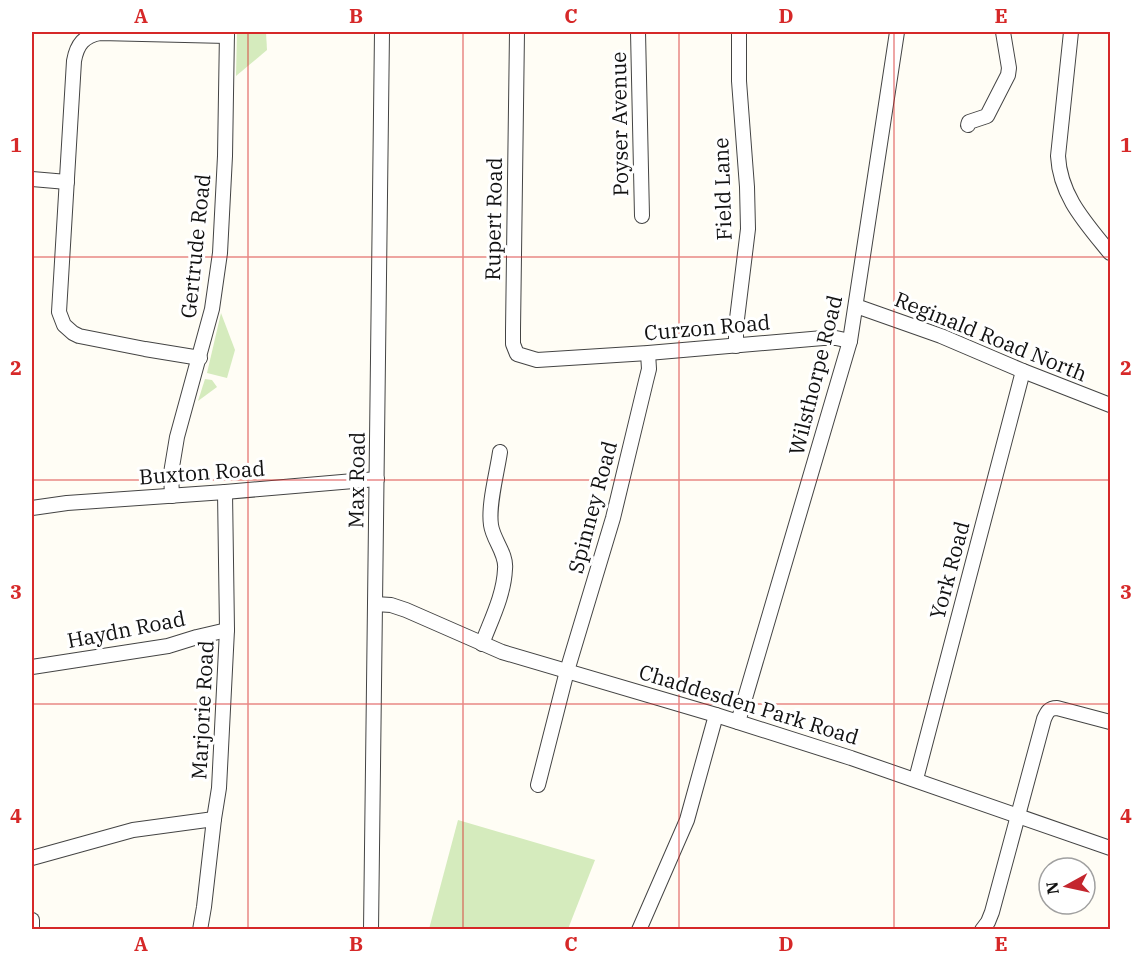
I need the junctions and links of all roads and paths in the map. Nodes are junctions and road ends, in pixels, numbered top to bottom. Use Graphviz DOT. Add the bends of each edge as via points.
graph roads {
  1 [pos="382,32"];
  2 [pos="517,32"];
  3 [pos="638,32"];
  4 [pos="739,32"];
  5 [pos="897,32"];
  6 [pos="1003,32"];
  7 [pos="1071,32"];
  8 [pos="227,34"];
  9 [pos="968,125"];
  10 [pos="32,179"];
  11 [pos="67,182"];
  12 [pos="642,216"];
  13 [pos="1110,253"];
  14 [pos="856,306"];
  15 [pos="850,341"];
  16 [pos="736,346"];
  17 [pos="648,353"];
  18 [pos="200,358"];
  19 [pos="568,358"];
  20 [pos="1023,371"];
  21 [pos="1110,405"];
  22 [pos="500,452"];
  23 [pos="377,479"];
  24 [pos="225,492"];
  25 [pos="172,496"];
  26 [pos="32,508"];
  27 [pos="375,604"];
  28 [pos="227,630"];
  29 [pos="482,644"];
  30 [pos="32,667"];
  31 [pos="567,671"];
  32 [pos="716,715"];
  33 [pos="738,722"];
  34 [pos="1110,722"];
  35 [pos="916,779"];
  36 [pos="538,785"];
  37 [pos="1018,815"];
  38 [pos="213,819"];
  39 [pos="1110,848"];
  40 [pos="32,858"];
  41 [pos="32,920"];
  42 [pos="32,930"];
  43 [pos="200,930"];
  44 [pos="371,930"];
  45 [pos="639,930"];
  46 [pos="982,930"];
  1 -- 23 [label="street, Max Road"];
  2 -- 19 [label="street, Rupert Road" via="513,344 517,354 537,360"];
  3 -- 12 [label="street, Poyser Avenue"];
  4 -- 16 [label="street, Field Lane" via="747,229"];
  5 -- 14 [label="street, Wilsthorpe Road"];
  6 -- 9 [label="street" via="1008,75 987,116"];
  7 -- 13 [label="street" via="1058,166 1072,204"];
  8 -- 11 [label="street" via="100,33 80,42 74,61"];
  8 -- 18 [label="street, Gertrude Road" via="220,253"];
  10 -- 11 [label="street"];
  11 -- 18 [label="street" via="58,312 64,325 79,336"];
  14 -- 15 [label="street, Wilsthorpe Road"];
  14 -- 20 [label="street, Reginald Road North"];
  15 -- 16 [label="street, Curzon Road" via="824,338"];
  15 -- 33 [label="street, Wilsthorpe Road"];
  16 -- 17 [label="street, Curzon Road"];
  17 -- 19 [label="street, Curzon Road"];
  17 -- 31 [label="street, Spinney Road" via="649,369 615,507"];
  18 -- 25 [label="street, Gertrude Road" via="177,437"];
  20 -- 21 [label="street, Reginald Road North"];
  20 -- 35 [label="street, York Road"];
  22 -- 29 [label="street" via="491,525 506,565"];
  23 -- 24 [label="street, Buxton Road"];
  23 -- 27 [label="street, Max Road"];
  24 -- 25 [label="street, Buxton Road"];
  24 -- 28 [label="street, Marjorie Road"];
  25 -- 26 [label="street, Buxton Road"];
  27 -- 29 [label="street, Chaddesden Park Road" via="406,610"];
  27 -- 44 [label="street, Max Road"];
  28 -- 30 [label="street, Haydn Road" via="168,646"];
  28 -- 38 [label="street, Marjorie Road" via="219,788"];
  29 -- 31 [label="street, Chaddesden Park Road"];
  31 -- 32 [label="street, Chaddesden Park Road"];
  31 -- 36 [label="street, Spinney Road"];
  32 -- 33 [label="street, Chaddesden Park Road"];
  32 -- 45 [label="street" via="687,820"];
  33 -- 35 [label="street, Chaddesden Park Road"];
  34 -- 37 [label="street" via="1057,708 1050,710 1044,719"];
  35 -- 37 [label="street, Chaddesden Park Road"];
  37 -- 39 [label="street, Chaddesden Park Road"];
  37 -- 46 [label="street" via="992,912"];
  38 -- 40 [label="street" via="133,830"];
  38 -- 43 [label="street, Marjorie Road"];
  41 -- 42 [label="street"];
}
